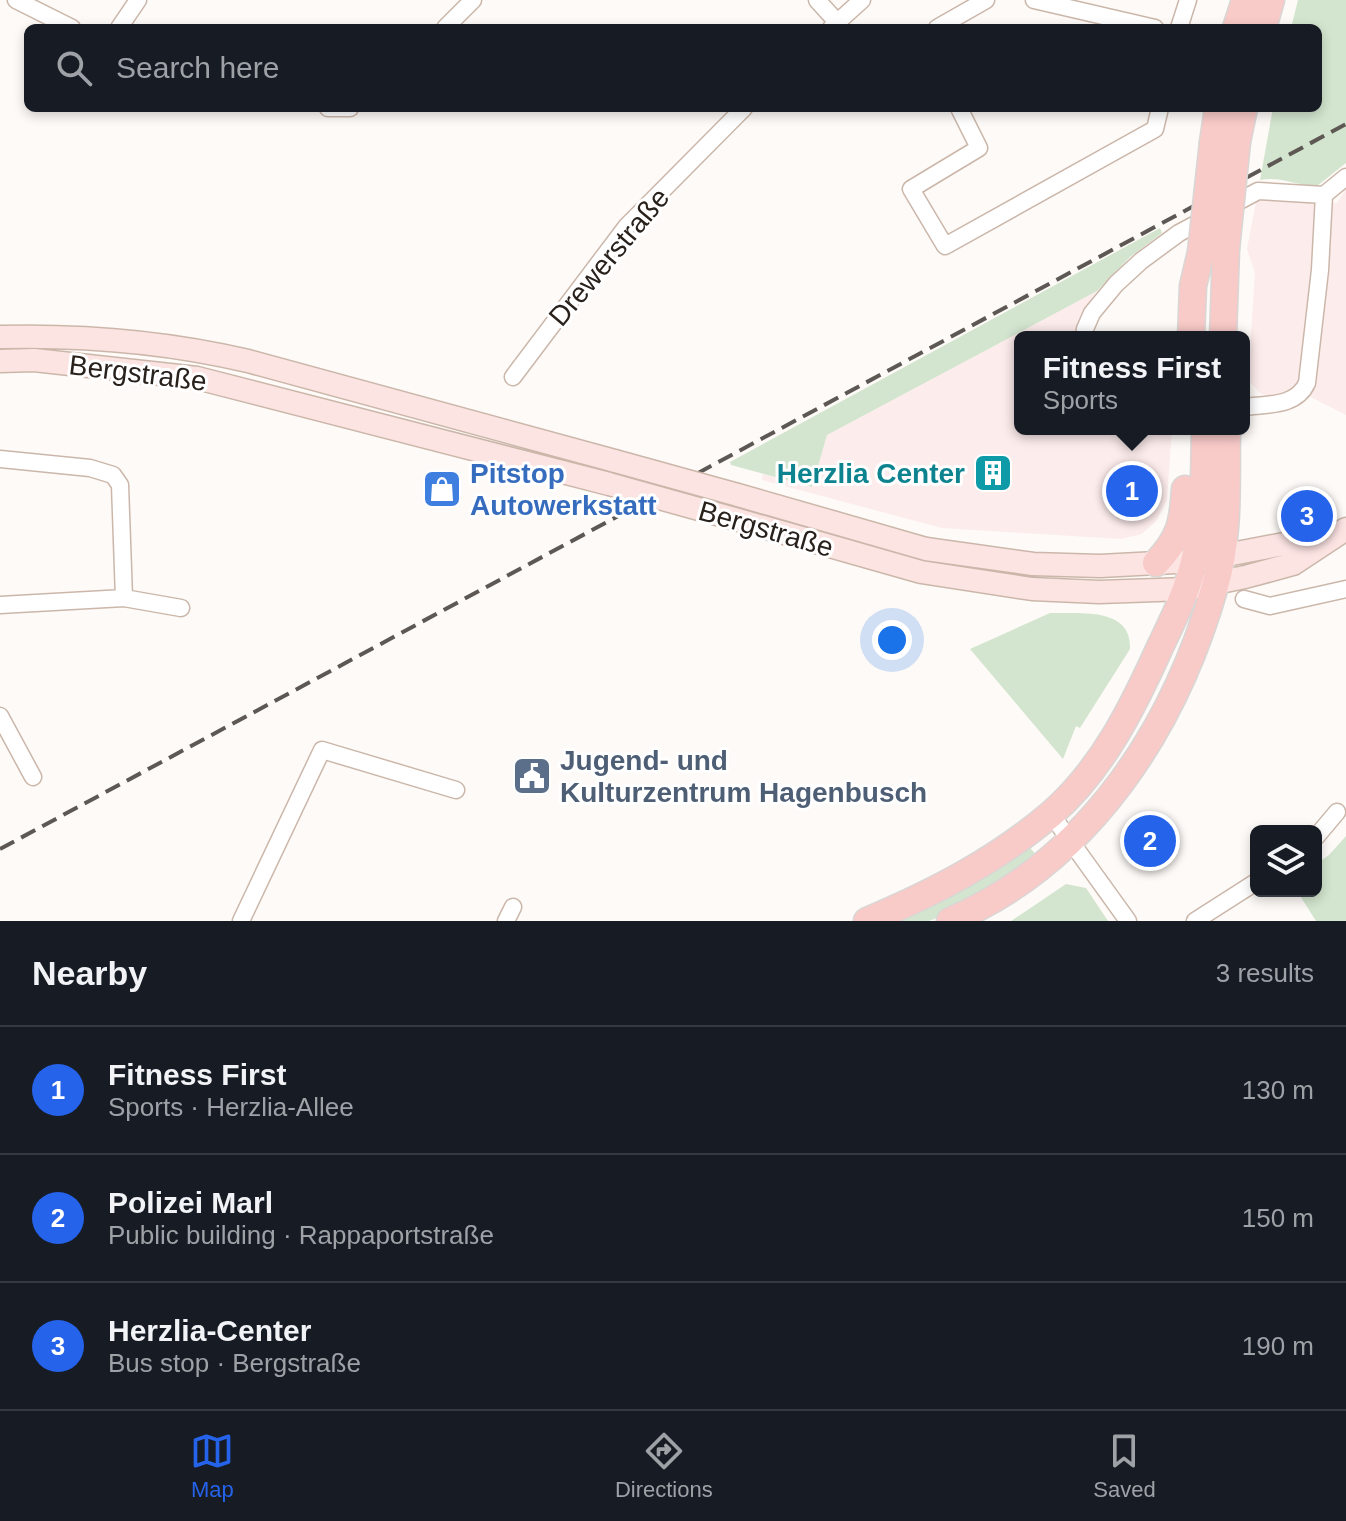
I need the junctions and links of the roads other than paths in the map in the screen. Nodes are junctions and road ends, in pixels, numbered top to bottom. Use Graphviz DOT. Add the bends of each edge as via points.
graph roads {
  1 [pos="16,0"];
  2 [pos="138,0"];
  3 [pos="473,0"];
  4 [pos="817,0"];
  5 [pos="862,0"];
  6 [pos="986,0"];
  7 [pos="1034,0"];
  8 [pos="1188,0"];
  9 [pos="1245,0"];
  10 [pos="1271,0"];
  11 [pos="64,24"];
  12 [pos="122,24"];
  13 [pos="449,24"];
  14 [pos="833,24"];
  15 [pos="835,24"];
  16 [pos="944,24"];
  17 [pos="1138,24"];
  18 [pos="1180,24"];
  19 [pos="1237,24"];
  20 [pos="1264,24"];
  21 [pos="740,112"];
  22 [pos="961,112"];
  23 [pos="1159,112"];
  24 [pos="1219,112"];
  25 [pos="1242,112"];
  26 [pos="1225,142"];
  27 [pos="1346,177"];
  28 [pos="1324,195"];
  29 [pos="1214,250"];
  30 [pos="1085,331"];
  31 [pos="1191,331"];
  32 [pos="1204,331"];
  33 [pos="1222,331"];
  34 [pos="0,337"];
  35 [pos="0,361"];
  36 [pos="513,377"];
  37 [pos="1250,406"];
  38 [pos="1188,435"];
  39 [pos="1205,435"];
  40 [pos="1227,435"];
  41 [pos="0,459"];
  42 [pos="1343,531"];
  43 [pos="1207,558"];
  44 [pos="1156,563"];
  45 [pos="1216,585"];
  46 [pos="1186,589"];
  47 [pos="1346,589"];
  48 [pos="124,598"];
  49 [pos="1244,599"];
  50 [pos="0,605"];
  51 [pos="181,608"];
  52 [pos="0,716"];
  53 [pos="33,777"];
  54 [pos="456,790"];
  55 [pos="1337,812"];
  56 [pos="1051,814"];
  57 [pos="1322,830"];
  58 [pos="1072,840"];
  59 [pos="1250,886"];
  60 [pos="241,921"];
  61 [pos="867,921"];
  62 [pos="950,921"];
  63 [pos="1128,921"];
  64 [pos="1195,921"];
  1 -- 11 [label="street"];
  2 -- 12 [label="street"];
  3 -- 13 [label="street"];
  4 -- 14 [label="street"];
  5 -- 15 [label="street"];
  6 -- 16 [label="street"];
  7 -- 17 [label="street"];
  8 -- 18 [label="street"];
  9 -- 19 [label="main road"];
  10 -- 20 [label="main road"];
  21 -- 36 [label="street, Drewerstraße" via="626,227"];
  22 -- 23 [label="street" via="979,148 911,189 945,246 1155,129"];
  24 -- 26 [label="main road"];
  25 -- 26 [label="main road"];
  26 -- 29 [label="main road, bridge"];
  27 -- 28 [label="street"];
  28 -- 30 [label="street" via="1258,191 1179,233 1116,284"];
  28 -- 37 [label="street" via="1307,383 1293,399"];
  29 -- 31 [label="main road" via="1193,286"];
  29 -- 32 [label="main road"];
  29 -- 33 [label="main road"];
  34 -- 44 [label="main road, Bergstraße, bridge" via="202,350 926,549 1033,564"];
  35 -- 46 [label="main road, Bergstraße, bridge" via="197,378 609,484 921,572 1032,589"];
  38 -- 44 [label="main road" via="1180,531"];
  39 -- 43 [label="main road" via="1201,521"];
  40 -- 43 [label="main road" via="1226,520"];
  41 -- 48 [label="street" via="113,475 120,485"];
  42 -- 43 [label="main road, Bergstraße"];
  42 -- 45 [label="main road, Bergstraße" via="1293,564"];
  43 -- 44 [label="main road, Bergstraße"];
  43 -- 45 [label="main road"];
  43 -- 46 [label="main road"];
  45 -- 46 [label="main road, Bergstraße"];
  45 -- 58 [label="main road" via="1183,678 1157,731 1100,811"];
  46 -- 56 [label="main road" via="1125,718 1080,784"];
  47 -- 49 [label="street" via="1270,606"];
  48 -- 50 [label="street"];
  48 -- 51 [label="street"];
  52 -- 53 [label="street"];
  54 -- 60 [label="street" via="322,750"];
  55 -- 57 [label="street"];
  56 -- 58 [label="street"];
  56 -- 61 [label="main road" via="971,872"];
  58 -- 62 [label="main road" via="1011,890"];
  58 -- 63 [label="street"];
  59 -- 64 [label="street"];
}
